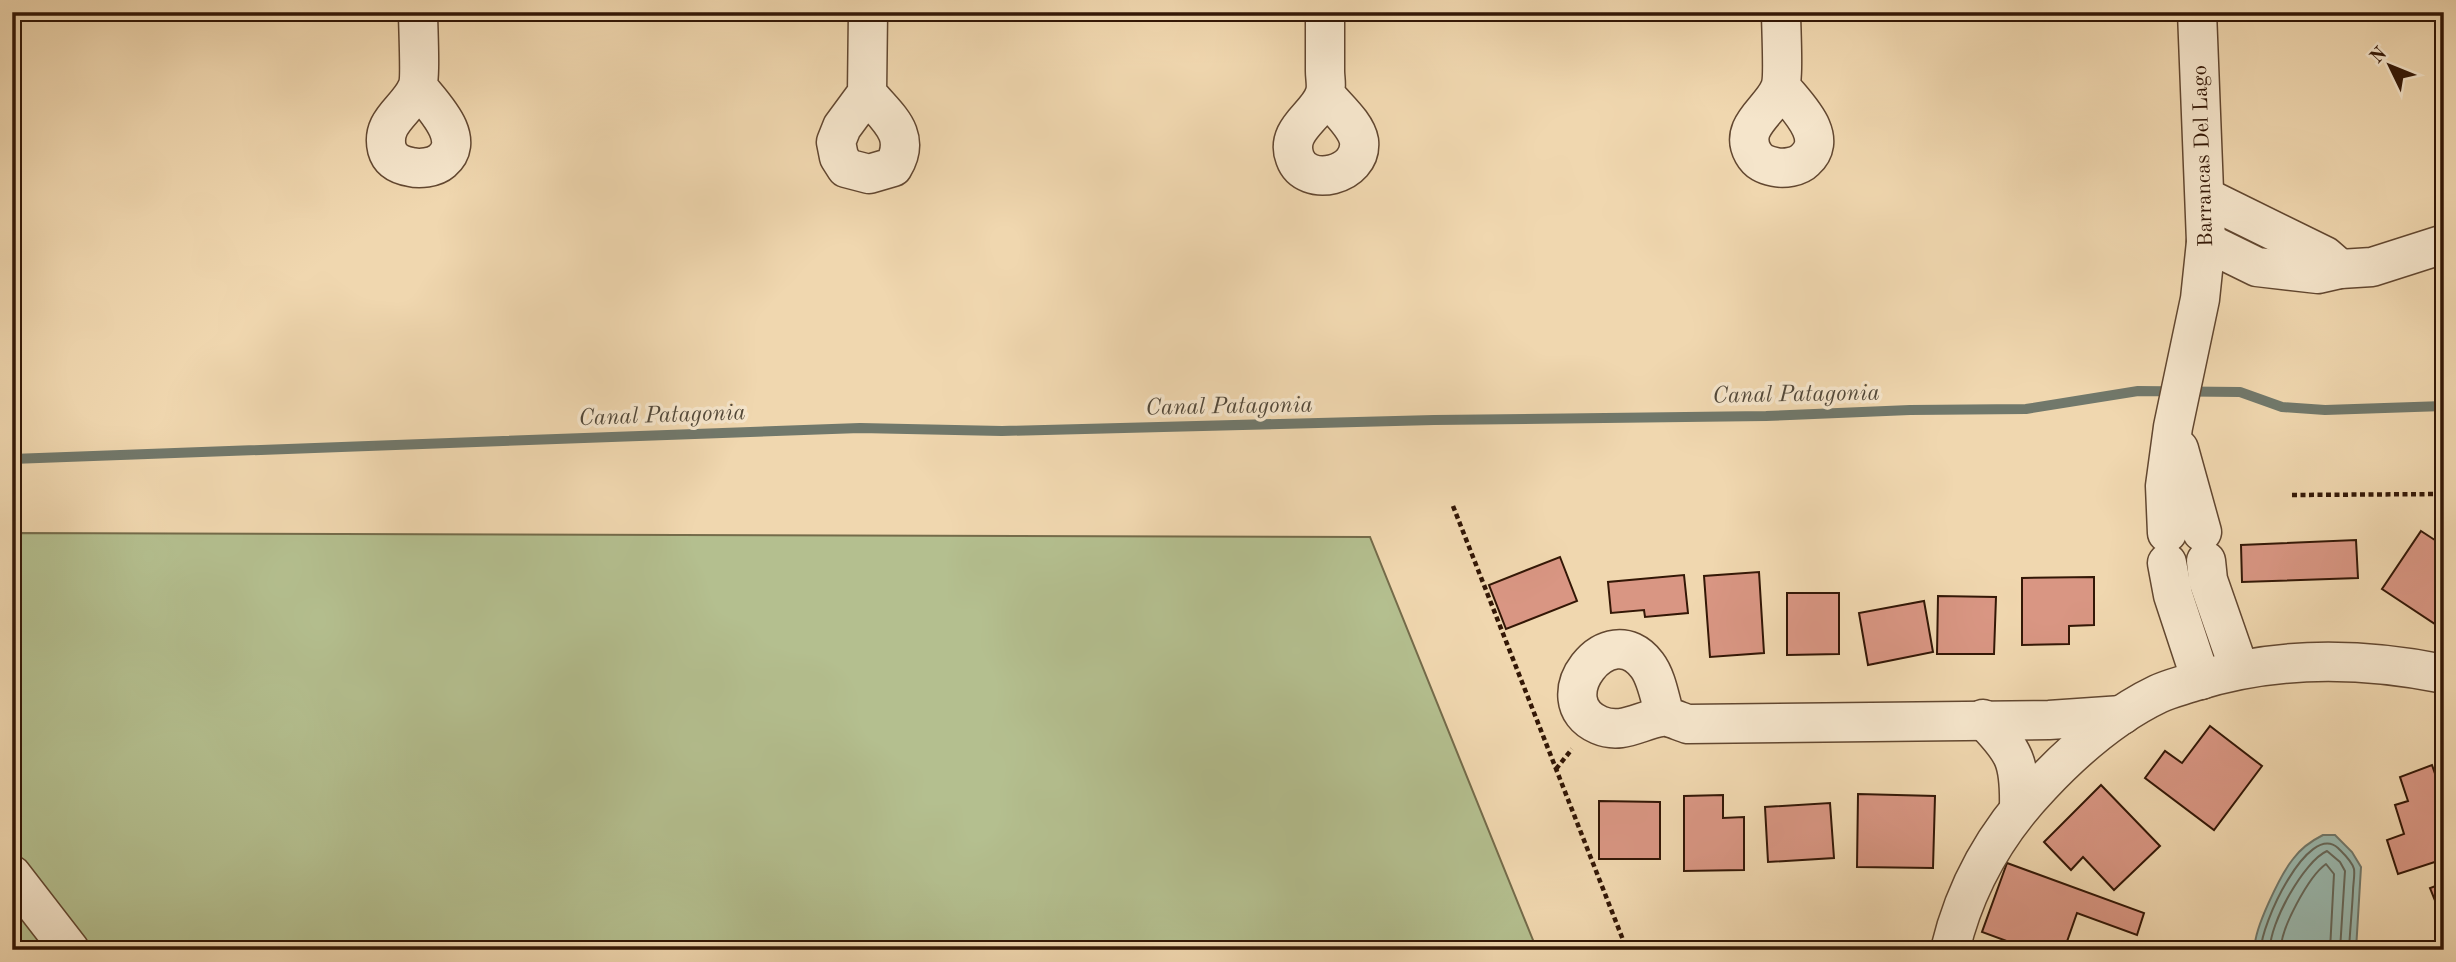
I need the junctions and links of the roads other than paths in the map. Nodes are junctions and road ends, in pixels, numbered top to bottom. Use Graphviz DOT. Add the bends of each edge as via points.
graph roads {
  1 [pos="418,12"];
  2 [pos="868,12"];
  3 [pos="1325,12"];
  4 [pos="1781,12"];
  5 [pos="2197,12"];
  6 [pos="418,87"];
  7 [pos="1781,87"];
  8 [pos="867,93"];
  9 [pos="1325,94"];
  10 [pos="2205,197"];
  11 [pos="2206,242"];
  12 [pos="2444,244"];
  13 [pos="2340,269"];
  14 [pos="2185,547"];
  15 [pos="2239,668"];
  16 [pos="2427,670"];
  17 [pos="2201,680"];
  18 [pos="2444,702"];
  19 [pos="2122,715"];
  20 [pos="1665,716"];
  21 [pos="1983,719"];
  22 [pos="2019,808"];
  23 [pos="12,875"];
  24 [pos="70,950"];
  25 [pos="1950,950"];
  1 -- 6 [label="street"];
  2 -- 8 [label="street"];
  3 -- 9 [label="street"];
  4 -- 7 [label="street"];
  5 -- 10 [label="street, Barrancas Del Lago"];
  10 -- 11 [label="street, Barrancas Del Lago"];
  10 -- 13 [label="street" via="2325,256"];
  11 -- 13 [label="street" via="2257,267 2318,274"];
  11 -- 14 [label="street, Barrancas Del Lago" via="2197,315 2173,426"];
  12 -- 13 [label="street" via="2372,267"];
  14 -- 15 [label="street" via="2208,580"];
  14 -- 17 [label="street" via="2173,595"];
  15 -- 16 [label="street" via="2315,661"];
  15 -- 17 [label="street"];
  16 -- 18 [label="street"];
  17 -- 19 [label="street" via="2159,693"];
  19 -- 21 [label="street"];
  19 -- 22 [label="street" via="2061,764"];
  20 -- 21 [label="street" via="1688,724"];
  21 -- 22 [label="street" via="2014,756 2020,775"];
  22 -- 25 [label="street" via="1982,862"];
  23 -- 24 [label="street"];
}
